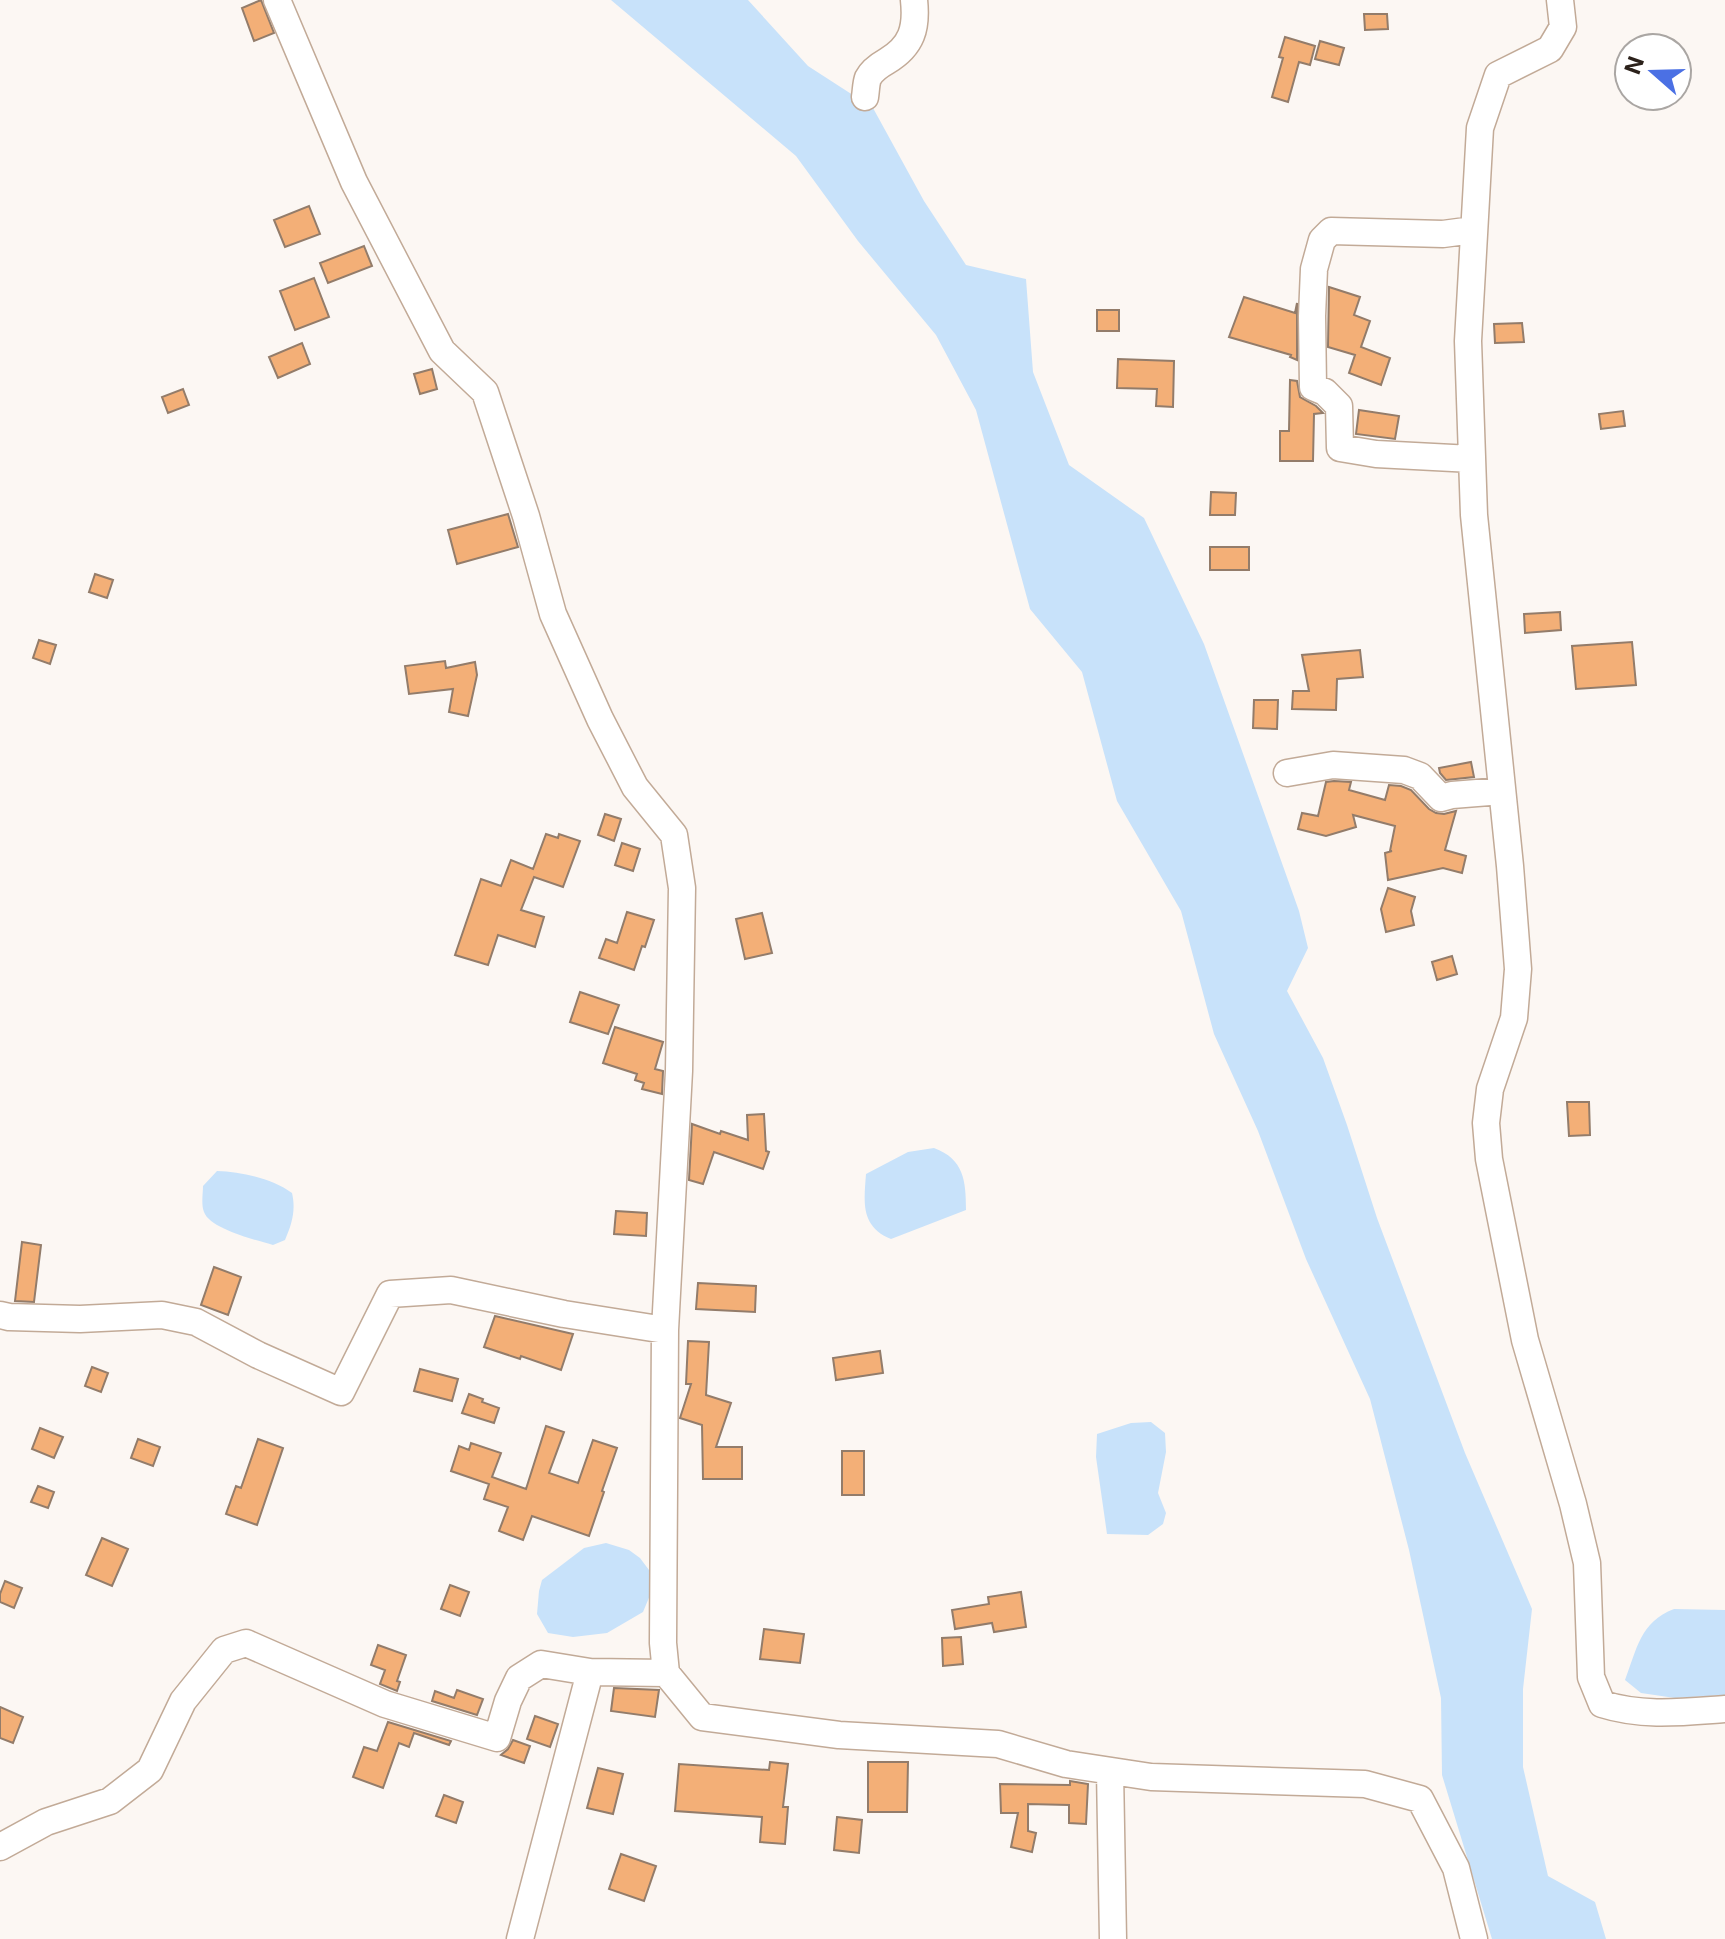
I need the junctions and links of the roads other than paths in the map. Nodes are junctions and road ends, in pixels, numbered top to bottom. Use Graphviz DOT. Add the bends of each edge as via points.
graph roads {
  1 [pos="277,0"];
  2 [pos="914,0"];
  3 [pos="1560,0"];
  4 [pos="865,97"];
  5 [pos="1473,230"];
  6 [pos="1472,459"];
  7 [pos="1287,773"];
  8 [pos="1502,791"];
  9 [pos="0,1315"];
  10 [pos="665,1330"];
  11 [pos="590,1672"];
  12 [pos="666,1673"];
  13 [pos="1725,1709"];
  14 [pos="1110,1771"];
  15 [pos="0,1847"];
  16 [pos="520,1939"];
  17 [pos="1113,1939"];
  18 [pos="1474,1939"];
  1 -- 10 [label="street" via="354,182 442,351 485,392 553,614 635,787 674,835 682,888 680,1056"];
  2 -- 4 [label="street" via="913,32 903,50 869,76"];
  3 -- 5 [label="street" via="1563,27 1550,49 1498,75 1480,128"];
  5 -- 6 [label="street" via="1468,341"];
  5 -- 6 [label="street" via="1331,231 1322,240 1314,269 1312,316 1313,387 1339,406 1340,448"];
  6 -- 8 [label="street"];
  7 -- 8 [label="street" via="1333,765 1404,770 1420,776 1441,798"];
  8 -- 13 [label="street" via="1518,969 1514,1018 1490,1089 1489,1159 1525,1340 1587,1563 1591,1677 1602,1704 1623,1711"];
  9 -- 10 [label="street" via="162,1315 196,1322 341,1392 390,1294 451,1290"];
  10 -- 12 [label="street"];
  11 -- 12 [label="street"];
  11 -- 15 [label="street" via="541,1664 519,1678 497,1738 385,1704 246,1643 224,1650 183,1701 150,1770 110,1801 46,1822"];
  11 -- 16 [label="street"];
  12 -- 14 [label="street" via="702,1717 839,1735 998,1744"];
  14 -- 17 [label="street"];
  14 -- 18 [label="street" via="1365,1784 1420,1799 1456,1868"];
}
